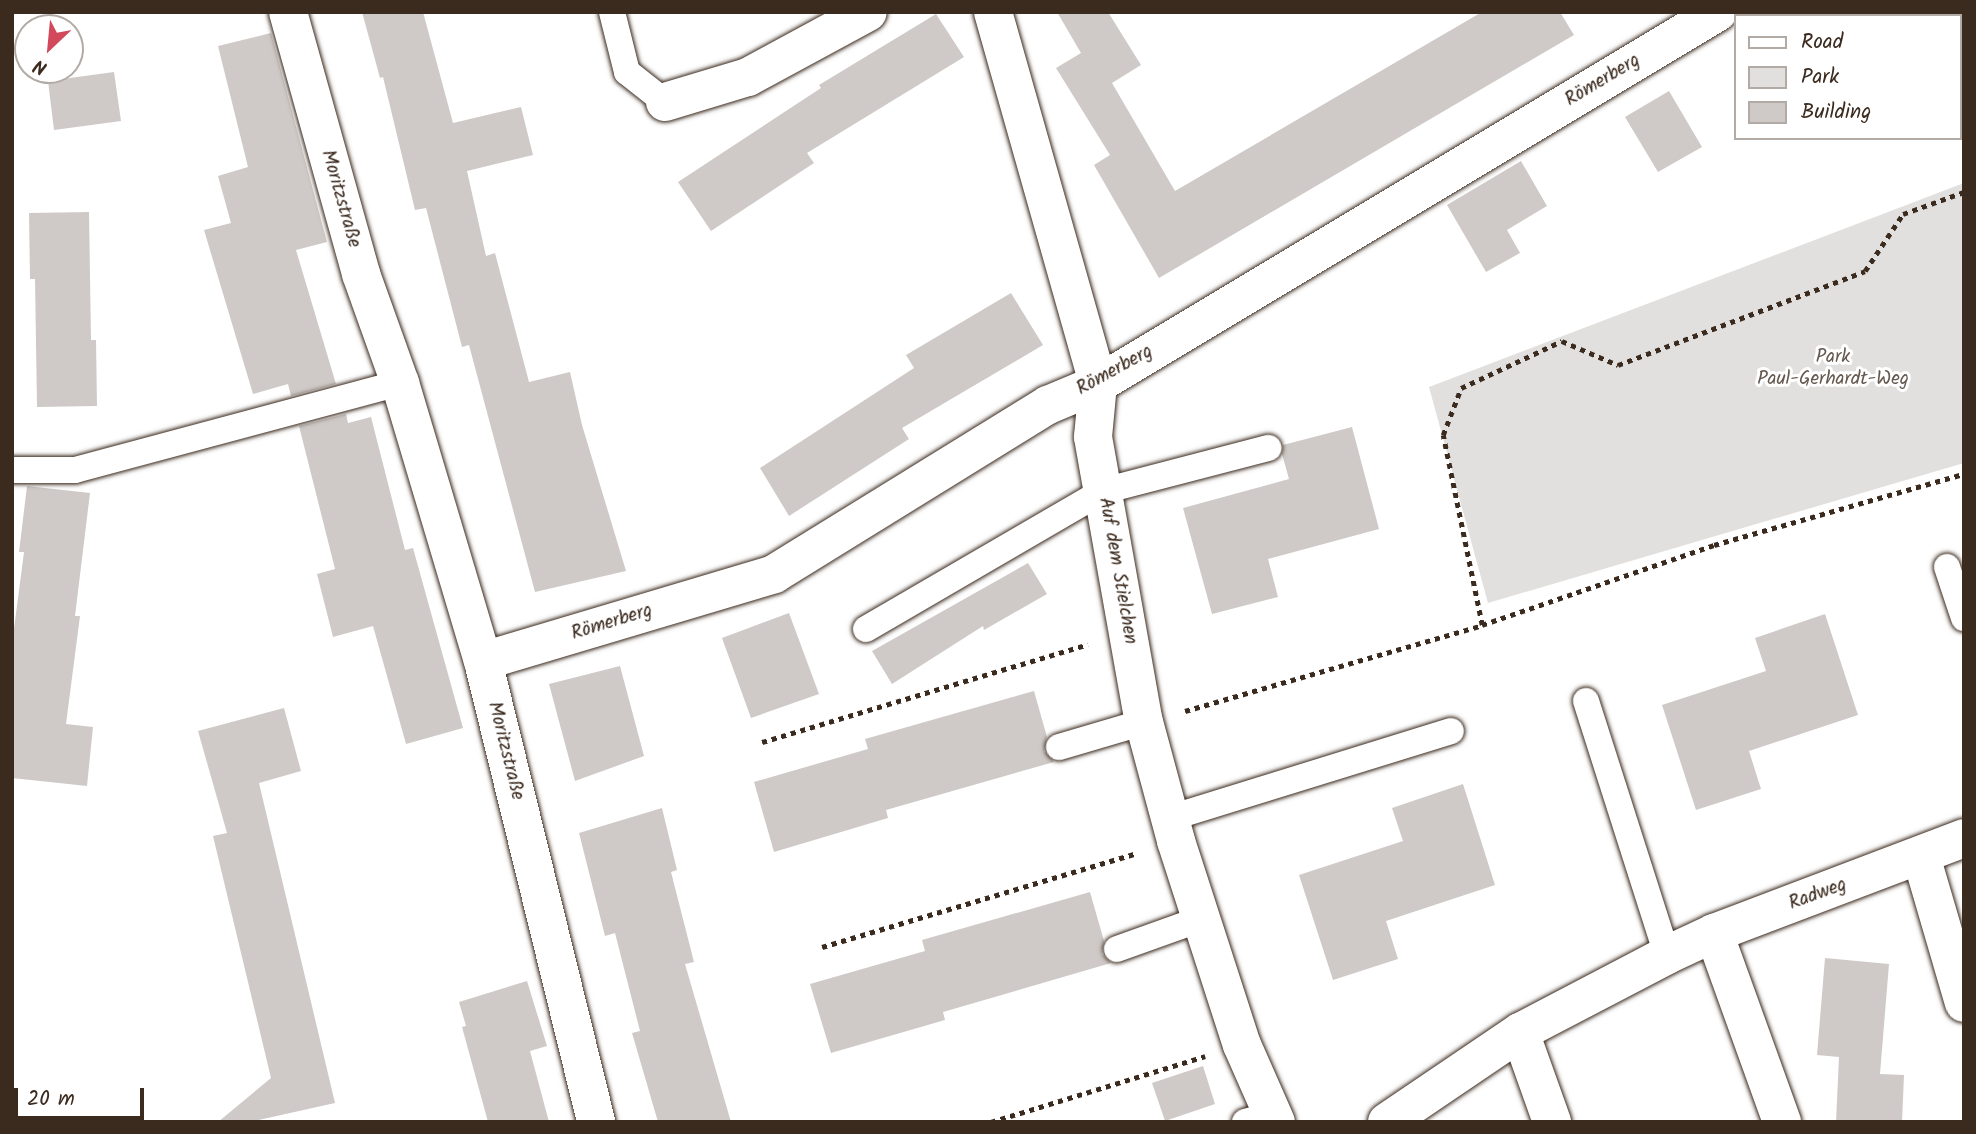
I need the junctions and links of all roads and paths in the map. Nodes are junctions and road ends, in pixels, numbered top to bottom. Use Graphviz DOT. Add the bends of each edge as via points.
graph roads {
  1 [pos="288,12"];
  2 [pos="612,12"];
  3 [pos="868,12"];
  4 [pos="993,12"];
  5 [pos="1718,12"];
  6 [pos="665,102"];
  7 [pos="1964,192"];
  8 [pos="400,383"];
  9 [pos="1098,384"];
  10 [pos="1268,448"];
  11 [pos="12,470"];
  12 [pos="1964,474"];
  13 [pos="1103,491"];
  14 [pos="1947,567"];
  15 [pos="1964,618"];
  16 [pos="1482,625"];
  17 [pos="866,629"];
  18 [pos="1129,632"];
  19 [pos="483,661"];
  20 [pos="1586,701"];
  21 [pos="1144,723"];
  22 [pos="1451,731"];
  23 [pos="762,742"];
  24 [pos="1059,747"];
  25 [pos="1173,830"];
  26 [pos="1964,838"];
  27 [pos="1921,856"];
  28 [pos="1201,919"];
  29 [pos="1714,933"];
  30 [pos="822,947"];
  31 [pos="1117,949"];
  32 [pos="1667,955"];
  33 [pos="1964,1003"];
  34 [pos="1520,1032"];
  35 [pos="1242,1045"];
  36 [pos="1265,1119"];
  37 [pos="596,1122"];
  38 [pos="991,1122"];
  39 [pos="1387,1122"];
  40 [pos="1552,1122"];
  41 [pos="1782,1122"];
  1 -- 8 [label="street, Moritzstraße" via="362,274"];
  2 -- 6 [label="lane" via="627,72"];
  3 -- 6 [label="street" via="748,77"];
  4 -- 9 [label="street, Auf dem Stielchen"];
  5 -- 9 [label="street, Römerberg"];
  7 -- 16 [label="path" via="1903,214 1865,271 1618,365 1562,341 1461,388 1444,435"];
  8 -- 11 [label="lane" via="75,470"];
  8 -- 19 [label="street, Moritzstraße"];
  9 -- 13 [label="street, Auf dem Stielchen" via="1093,437"];
  9 -- 19 [label="street, Römerberg" via="1048,405 774,574"];
  10 -- 13 [label="lane"];
  12 -- 16 [label="path" via="1714,545"];
  13 -- 17 [label="lane"];
  13 -- 18 [label="street, Auf dem Stielchen"];
  14 -- 15 [label="lane"];
  16 -- 21 [label="path"];
  18 -- 21 [label="street, Auf dem Stielchen"];
  18 -- 23 [label="path"];
  19 -- 37 [label="street, Moritzstraße"];
  20 -- 32 [label="lane"];
  21 -- 24 [label="lane"];
  21 -- 25 [label="street, Auf dem Stielchen"];
  22 -- 25 [label="lane"];
  25 -- 28 [label="street, Auf dem Stielchen"];
  25 -- 30 [label="path"];
  26 -- 27 [label="street, Radweg"];
  27 -- 29 [label="street, Radweg"];
  27 -- 33 [label="street"];
  28 -- 31 [label="lane"];
  28 -- 35 [label="street, Auf dem Stielchen"];
  29 -- 32 [label="street, Radweg"];
  29 -- 41 [label="street"];
  32 -- 34 [label="street, Radweg"];
  34 -- 39 [label="street, Radweg"];
  34 -- 40 [label="street"];
  35 -- 36 [label="street, Auf dem Stielchen"];
  35 -- 38 [label="path"];
}
